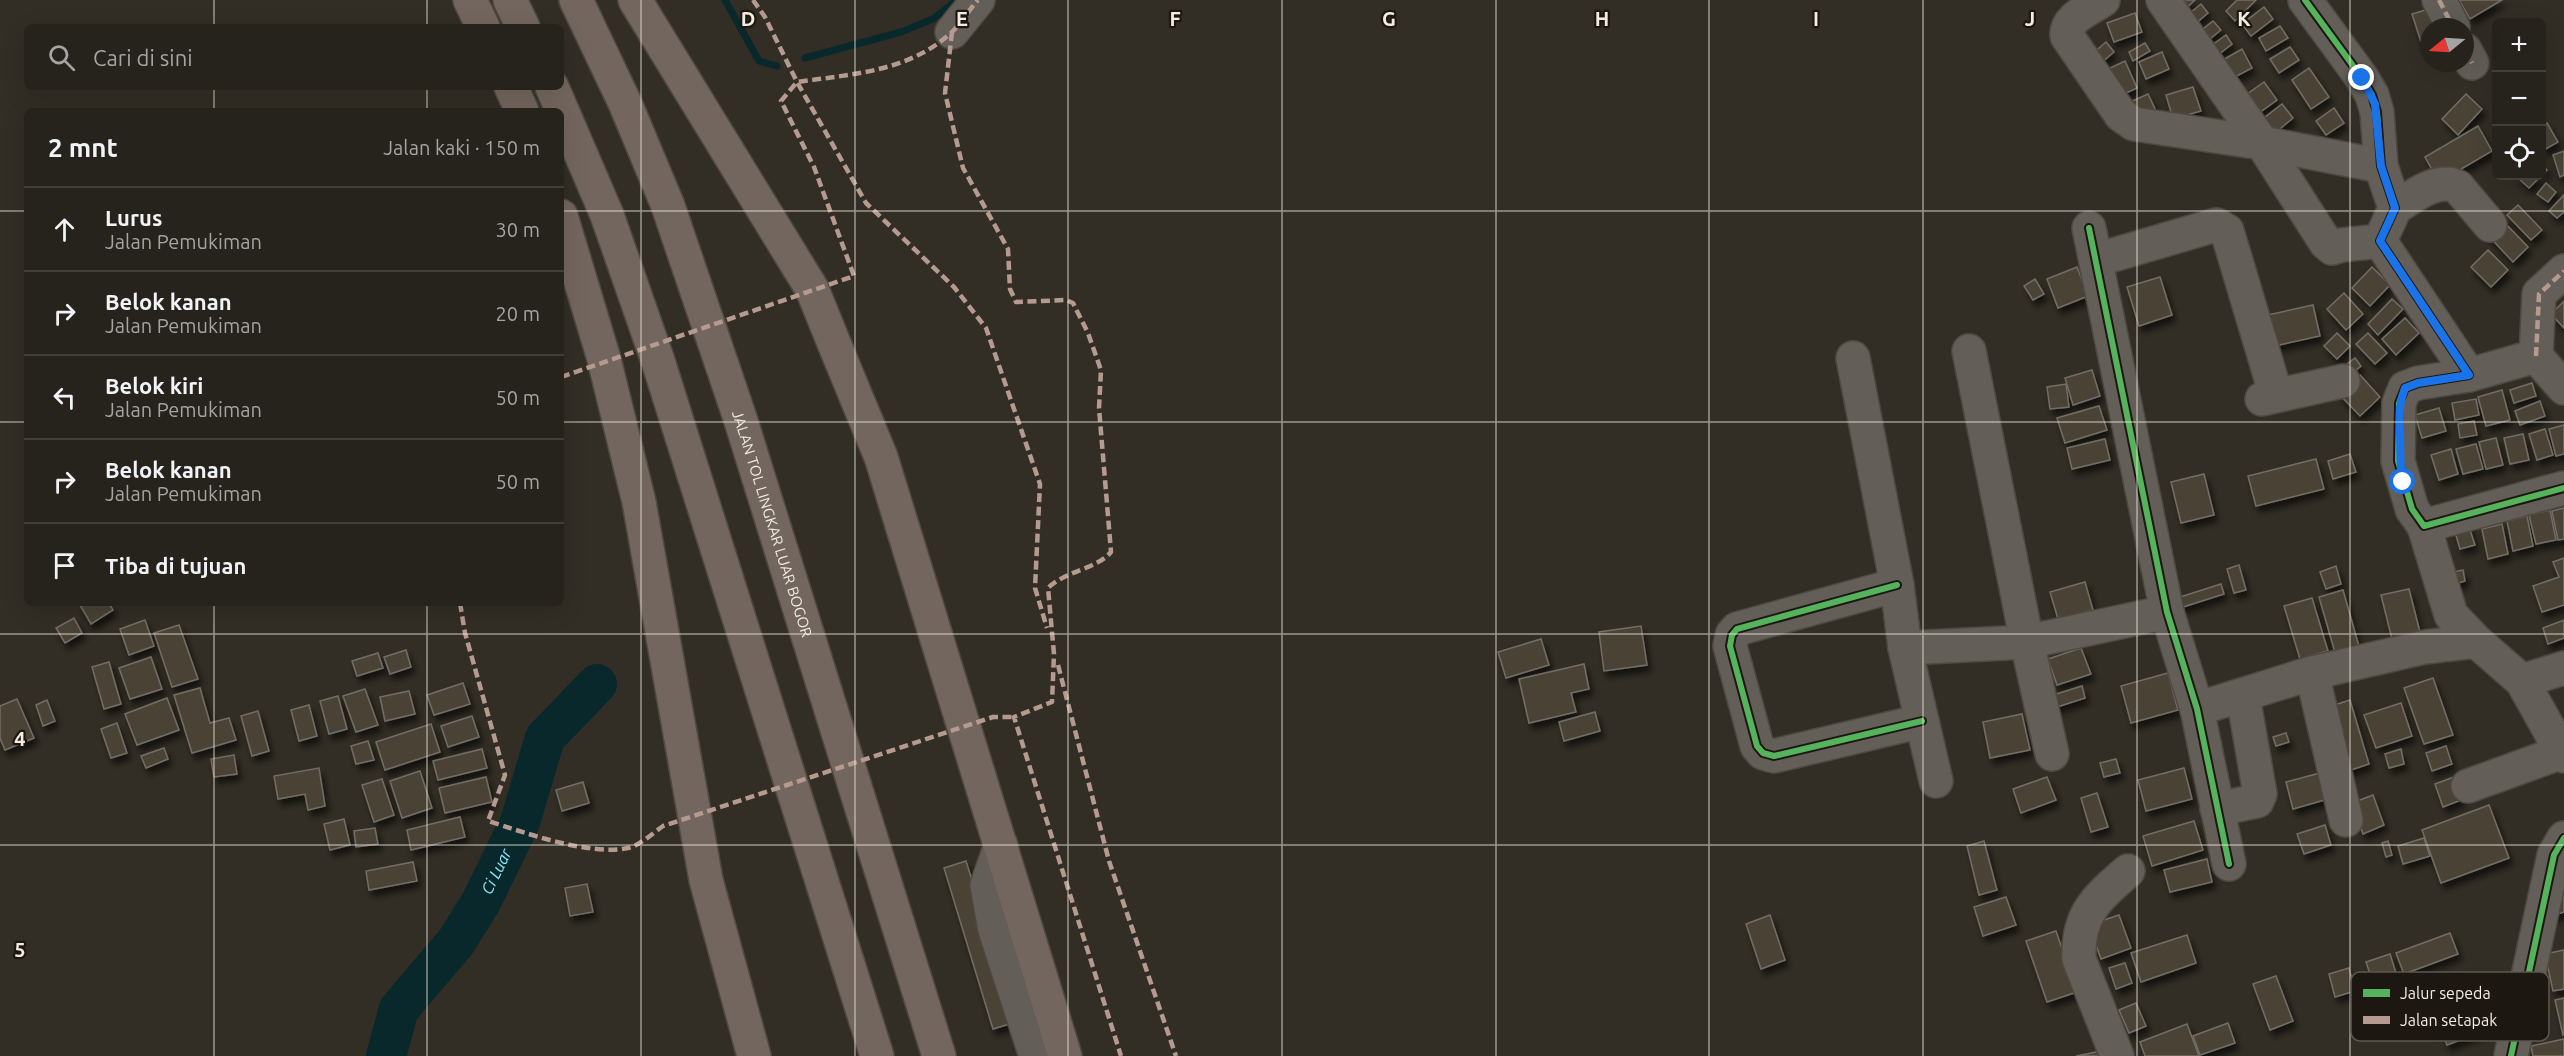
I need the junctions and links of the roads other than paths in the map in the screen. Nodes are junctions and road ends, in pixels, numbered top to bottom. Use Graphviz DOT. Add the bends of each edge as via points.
graph roads {
  1 [pos="470,0"];
  2 [pos="510,0"];
  3 [pos="576,0"];
  4 [pos="635,0"];
  5 [pos="978,0"];
  6 [pos="2103,0"];
  7 [pos="2163,0"];
  8 [pos="2304,0"];
  9 [pos="2439,0"];
  10 [pos="2448,18"];
  11 [pos="482,24"];
  12 [pos="522,24"];
  13 [pos="952,32"];
  14 [pos="512,90"];
  15 [pos="553,90"];
  16 [pos="521,108"];
  17 [pos="561,108"];
  18 [pos="564,115"];
  19 [pos="2262,143"];
  20 [pos="2381,166"];
  21 [pos="2415,196"];
  22 [pos="2490,225"];
  23 [pos="564,226"];
  24 [pos="2089,228"];
  25 [pos="2380,241"];
  26 [pos="2096,260"];
  27 [pos="2564,271"];
  28 [pos="1969,351"];
  29 [pos="2536,356"];
  30 [pos="1853,358"];
  31 [pos="2469,375"];
  32 [pos="2343,381"];
  33 [pos="2564,388"];
  34 [pos="2564,488"];
  35 [pos="2424,526"];
  36 [pos="1897,585"];
  37 [pos="2167,612"];
  38 [pos="2476,641"];
  39 [pos="2026,642"];
  40 [pos="1905,648"];
  41 [pos="2564,668"];
  42 [pos="2312,673"];
  43 [pos="2522,681"];
  44 [pos="2243,696"];
  45 [pos="2197,709"];
  46 [pos="1922,721"];
  47 [pos="2052,754"];
  48 [pos="2563,754"];
  49 [pos="1936,781"];
  50 [pos="2468,786"];
  51 [pos="2217,809"];
  52 [pos="2346,820"];
  53 [pos="2564,838"];
  54 [pos="1001,845"];
  55 [pos="2229,864"];
  56 [pos="2128,871"];
  57 [pos="2529,972"];
  58 [pos="2514,1041"];
  59 [pos="1033,1053"];
  60 [pos="754,1056"];
  61 [pos="877,1056"];
  62 [pos="939,1056"];
  63 [pos="1065,1056"];
  64 [pos="2118,1056"];
  65 [pos="2511,1056"];
  1 -- 11 [label="highway"];
  2 -- 12 [label="highway"];
  3 -- 62 [label="highway, JALAN TOL LINGKAR LUAR BOGOR" via="668,206 740,418"];
  4 -- 54 [label="highway" via="812,289 880,457"];
  5 -- 13 [label="street"];
  6 -- 19 [label="street" via="2070,22 2067,36 2121,115 2134,124"];
  7 -- 19 [label="street"];
  8 -- 20 [label="street" via="2372,95"];
  9 -- 10 [label="street"];
  14 -- 16 [label="highway"];
  15 -- 17 [label="highway"];
  18 -- 61 [label="highway" via="607,215 658,361"];
  19 -- 20 [label="street"];
  19 -- 25 [label="street" via="2329,246"];
  20 -- 21 [label="street"];
  21 -- 22 [label="street" via="2445,183 2458,187"];
  21 -- 25 [label="street"];
  23 -- 60 [label="highway" via="604,359 639,502 706,880"];
  24 -- 26 [label="street"];
  25 -- 31 [label="street"];
  26 -- 32 [label="street" via="2212,226 2224,228 2269,397"];
  26 -- 37 [label="street"];
  27 -- 29 [label="street" via="2539,294"];
  28 -- 39 [label="street"];
  29 -- 31 [label="street"];
  29 -- 33 [label="street"];
  30 -- 36 [label="street"];
  31 -- 35 [label="street" via="2405,388 2399,402 2398,461 2412,509"];
  34 -- 35 [label="street"];
  35 -- 38 [label="street" via="2451,615"];
  36 -- 40 [label="street"];
  36 -- 46 [label="street" via="1737,629 1730,646 1757,746 1767,756"];
  37 -- 39 [label="street"];
  37 -- 45 [label="street"];
  38 -- 42 [label="street" via="2425,647"];
  38 -- 43 [label="street"];
  39 -- 40 [label="street"];
  39 -- 47 [label="street"];
  40 -- 46 [label="street"];
  41 -- 43 [label="street"];
  42 -- 44 [label="street"];
  42 -- 52 [label="street"];
  43 -- 48 [label="street"];
  44 -- 45 [label="street"];
  44 -- 51 [label="street" via="2260,794 2257,801"];
  45 -- 51 [label="street"];
  46 -- 49 [label="street"];
  48 -- 50 [label="street"];
  51 -- 55 [label="street"];
  53 -- 57 [label="street" via="2554,855"];
  54 -- 59 [label="street" via="987,885 995,930"];
  54 -- 63 [label="highway"];
  56 -- 64 [label="street" via="2093,902 2081,928 2079,945 2079,959"];
  58 -- 65 [label="street"];
}
